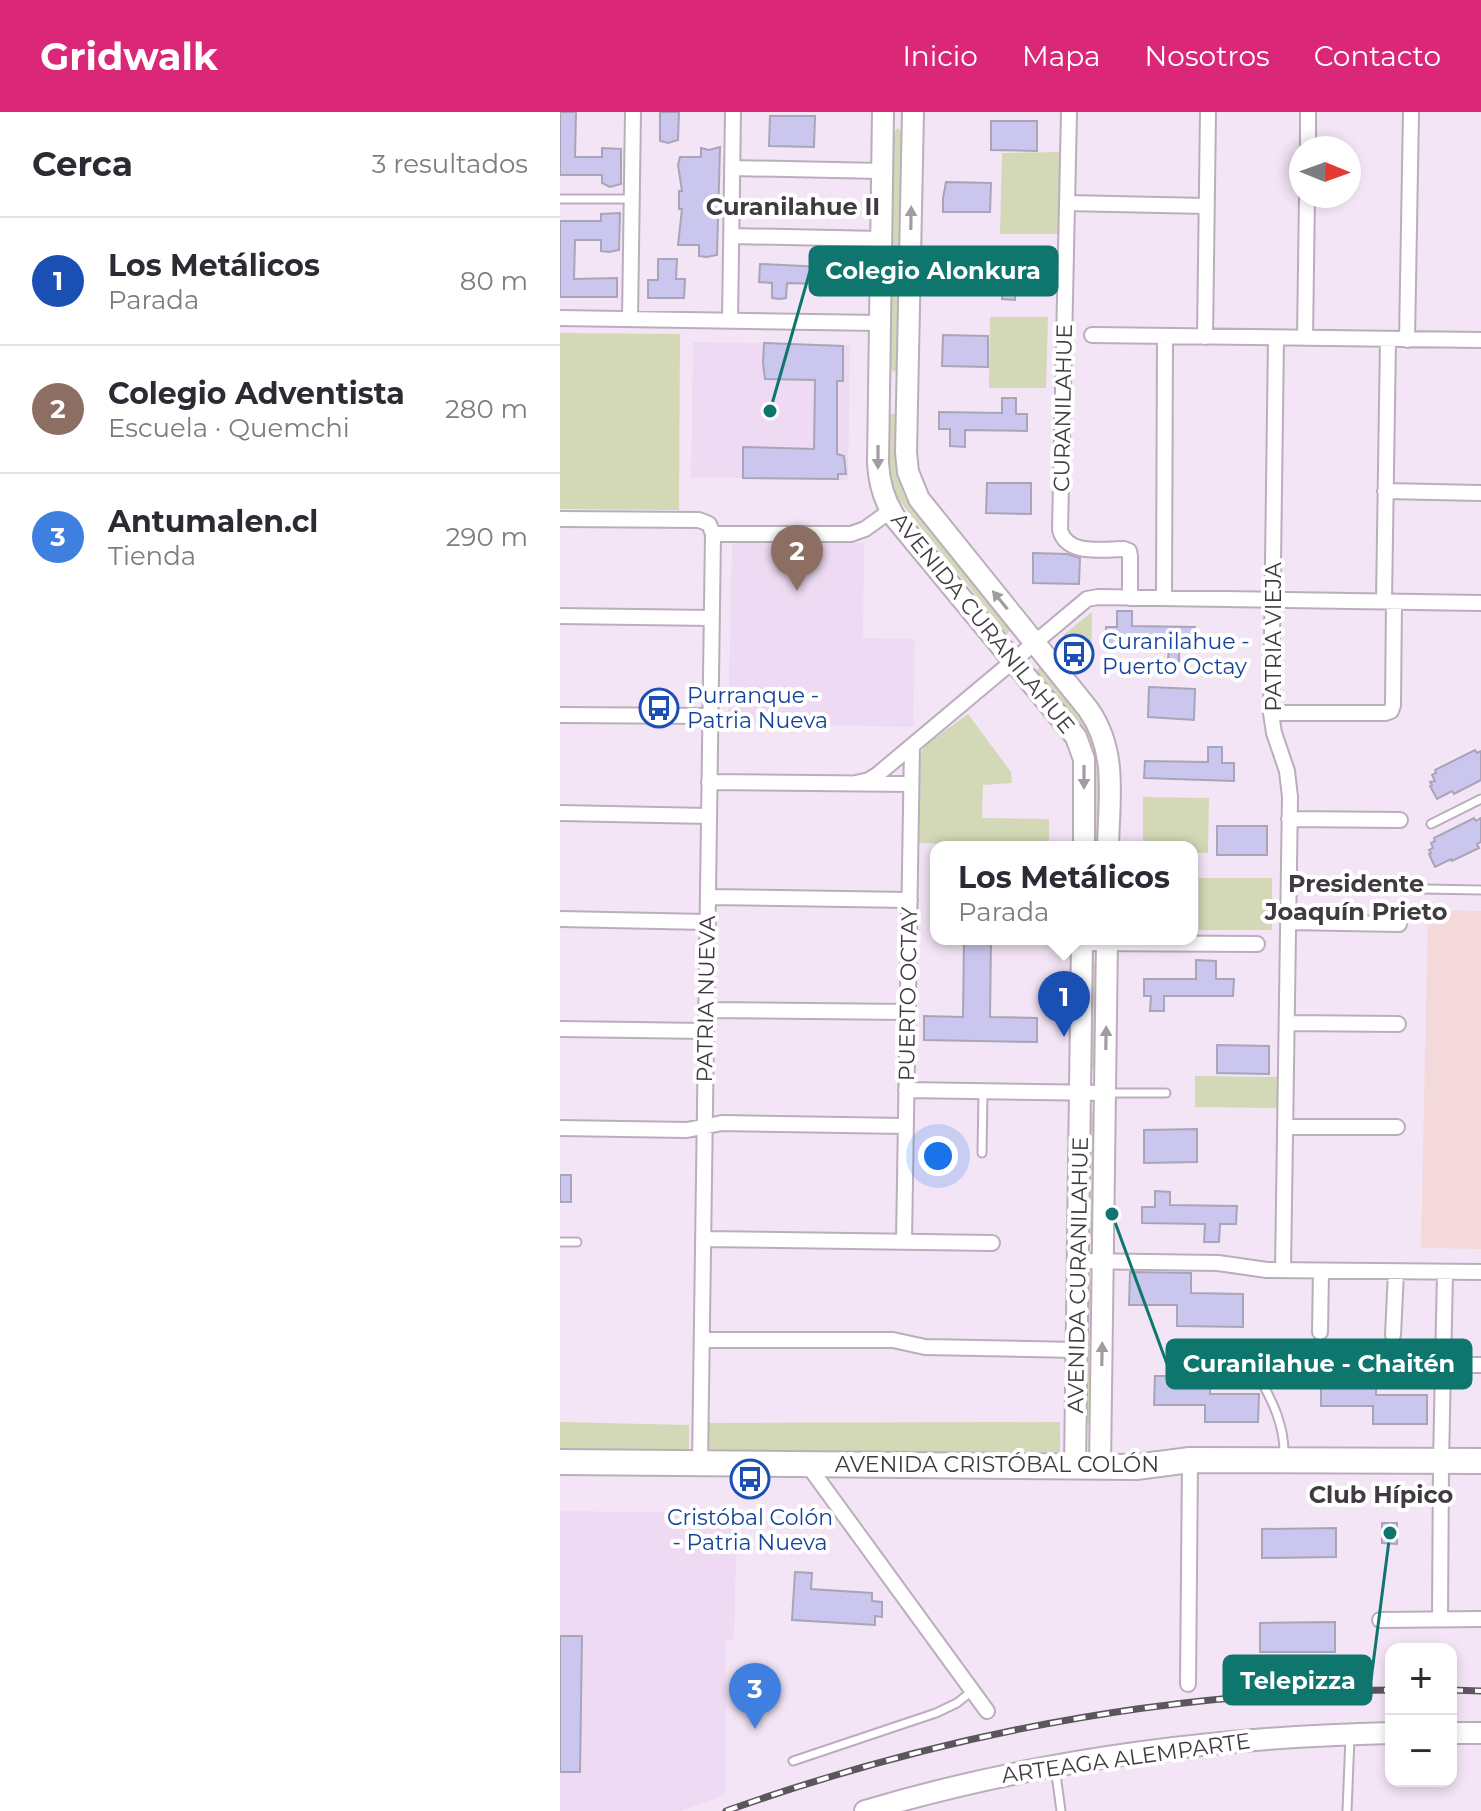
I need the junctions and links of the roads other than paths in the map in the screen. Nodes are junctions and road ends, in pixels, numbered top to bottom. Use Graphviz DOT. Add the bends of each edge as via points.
graph roads {
  1 [pos="633,112"];
  2 [pos="733,112"];
  3 [pos="883,112"];
  4 [pos="913,112"];
  5 [pos="1069,112"];
  6 [pos="1208,112"];
  7 [pos="1308,112"];
  8 [pos="1411,112"];
  9 [pos="1308,136"];
  10 [pos="732,168"];
  11 [pos="882,171"];
  12 [pos="560,199"];
  13 [pos="632,199"];
  14 [pos="1067,203"];
  15 [pos="1206,206"];
  16 [pos="1307,208"];
  17 [pos="731,236"];
  18 [pos="881,239"];
  19 [pos="560,318"];
  20 [pos="630,319"];
  21 [pos="730,321"];
  22 [pos="880,323"];
  23 [pos="1092,335"];
  24 [pos="1165,336"];
  25 [pos="1205,337"];
  26 [pos="1276,338"];
  27 [pos="1305,338"];
  28 [pos="1388,339"];
  29 [pos="1407,340"];
  30 [pos="1481,340"];
  31 [pos="879,379"];
  32 [pos="908,380"];
  33 [pos="1385,491"];
  34 [pos="1481,493"];
  35 [pos="890,511"];
  36 [pos="560,519"];
  37 [pos="713,534"];
  38 [pos="1130,598"];
  39 [pos="1164,598"];
  40 [pos="1273,600"];
  41 [pos="1389,602"];
  42 [pos="1481,603"];
  43 [pos="560,616"];
  44 [pos="712,618"];
  45 [pos="1035,642"];
  46 [pos="1014,660"];
  47 [pos="1271,713"];
  48 [pos="560,715"];
  49 [pos="710,716"];
  50 [pos="912,746"];
  51 [pos="709,782"];
  52 [pos="856,783"];
  53 [pos="911,784"];
  54 [pos="1481,799"];
  55 [pos="560,813"];
  56 [pos="709,816"];
  57 [pos="1289,819"];
  58 [pos="1400,820"];
  59 [pos="1431,824"];
  60 [pos="1084,841"];
  61 [pos="1108,841"];
  62 [pos="1424,889"];
  63 [pos="1481,890"];
  64 [pos="708,897"];
  65 [pos="910,900"];
  66 [pos="560,919"];
  67 [pos="707,922"];
  68 [pos="1288,922"];
  69 [pos="1399,924"];
  70 [pos="1198,943"];
  71 [pos="1257,944"];
  72 [pos="1082,945"];
  73 [pos="1107,945"];
  74 [pos="706,1010"];
  75 [pos="908,1012"];
  76 [pos="1287,1023"];
  77 [pos="1398,1024"];
  78 [pos="560,1029"];
  79 [pos="706,1031"];
  80 [pos="906,1090"];
  81 [pos="983,1091"];
  82 [pos="1080,1092"];
  83 [pos="1105,1093"];
  84 [pos="1166,1093"];
  85 [pos="906,1126"];
  86 [pos="705,1127"];
  87 [pos="1285,1127"];
  88 [pos="1397,1127"];
  89 [pos="560,1128"];
  90 [pos="982,1153"];
  91 [pos="703,1239"];
  92 [pos="560,1242"];
  93 [pos="577,1242"];
  94 [pos="904,1242"];
  95 [pos="992,1243"];
  96 [pos="1078,1261"];
  97 [pos="1103,1262"];
  98 [pos="1283,1270"];
  99 [pos="1321,1271"];
  100 [pos="1396,1272"];
  101 [pos="1445,1272"];
  102 [pos="1481,1272"];
  103 [pos="1320,1332"];
  104 [pos="1393,1335"];
  105 [pos="702,1340"];
  106 [pos="1077,1350"];
  107 [pos="1443,1365"];
  108 [pos="1481,1365"];
  109 [pos="1233,1374"];
  110 [pos="1190,1460"];
  111 [pos="1481,1461"];
  112 [pos="560,1462"];
  113 [pos="1284,1462"];
  114 [pos="1441,1462"];
  115 [pos="700,1464"];
  116 [pos="807,1464"];
  117 [pos="1075,1466"];
  118 [pos="1100,1467"];
  119 [pos="1440,1619"];
  120 [pos="1481,1619"];
  121 [pos="1380,1620"];
  122 [pos="1188,1684"];
  123 [pos="972,1691"];
  124 [pos="987,1711"];
  125 [pos="1385,1733"];
  126 [pos="1457,1733"];
  127 [pos="1481,1733"];
  128 [pos="1350,1734"];
  129 [pos="793,1761"];
  130 [pos="1055,1765"];
  131 [pos="865,1811"];
  132 [pos="1061,1811"];
  133 [pos="1347,1811"];
  1 -- 13 [label="street"];
  2 -- 10 [label="street"];
  3 -- 11 [label="main road, AVENIDA CURANILAHUE"];
  32 -- 4 [label="main road, AVENIDA CURANILAHUE, one-way"];
  5 -- 14 [label="street, CURANILAHUE"];
  6 -- 15 [label="street"];
  7 -- 9 [label="street"];
  8 -- 29 [label="street"];
  10 -- 11 [label="street"];
  10 -- 17 [label="street"];
  11 -- 18 [label="main road, AVENIDA CURANILAHUE"];
  12 -- 13 [label="lane"];
  13 -- 20 [label="street"];
  14 -- 15 [label="street"];
  14 -- 38 [label="street, CURANILAHUE" via="1060,530 1073,547 1129,551"];
  15 -- 25 [label="street"];
  16 -- 27 [label="street"];
  17 -- 18 [label="street"];
  17 -- 21 [label="street"];
  18 -- 22 [label="main road, AVENIDA CURANILAHUE"];
  19 -- 20 [label="street"];
  20 -- 21 [label="street"];
  21 -- 22 [label="street"];
  22 -- 31 [label="main road, AVENIDA CURANILAHUE"];
  23 -- 24 [label="street"];
  24 -- 25 [label="street"];
  24 -- 39 [label="street"];
  25 -- 26 [label="street"];
  26 -- 27 [label="street"];
  26 -- 40 [label="street, PATRIA VIEJA"];
  27 -- 28 [label="street"];
  28 -- 29 [label="street"];
  28 -- 33 [label="street"];
  29 -- 30 [label="street"];
  31 -- 32 [label="main road"];
  31 -- 35 [label="main road, AVENIDA CURANILAHUE, one-way" via="878,474"];
  45 -- 32 [label="main road, AVENIDA CURANILAHUE, one-way" via="914,490 906,462"];
  33 -- 34 [label="street"];
  33 -- 41 [label="street"];
  35 -- 37 [label="street" via="851,534"];
  35 -- 46 [label="main road, AVENIDA CURANILAHUE"];
  36 -- 37 [label="street" via="699,520 709,524"];
  37 -- 44 [label="street, PATRIA NUEVA"];
  38 -- 39 [label="street"];
  38 -- 45 [label="street" via="1087,599"];
  39 -- 40 [label="street"];
  40 -- 41 [label="street"];
  40 -- 47 [label="street, PATRIA VIEJA"];
  41 -- 42 [label="street"];
  41 -- 47 [label="street" via="1391,711"];
  43 -- 44 [label="street"];
  44 -- 49 [label="street, PATRIA NUEVA"];
  45 -- 46 [label="street"];
  45 -- 61 [label="main road, AVENIDA CURANILAHUE" via="1104,737"];
  46 -- 50 [label="street"];
  46 -- 60 [label="main road, AVENIDA CURANILAHUE, one-way" via="1079,744"];
  47 -- 57 [label="street, PATRIA VIEJA" via="1287,771"];
  48 -- 49 [label="street"];
  49 -- 51 [label="street, PATRIA NUEVA"];
  50 -- 52 [label="street" via="873,778"];
  50 -- 53 [label="street, PUERTO OCTAY"];
  51 -- 52 [label="street"];
  51 -- 56 [label="street, PATRIA NUEVA"];
  52 -- 53 [label="street"];
  53 -- 65 [label="street, PUERTO OCTAY"];
  54 -- 59 [label="lane"];
  55 -- 56 [label="street"];
  56 -- 64 [label="street, PATRIA NUEVA"];
  57 -- 58 [label="street"];
  57 -- 68 [label="street, PATRIA VIEJA"];
  62 -- 63 [label="lane"];
  64 -- 65 [label="street"];
  64 -- 67 [label="street, PATRIA NUEVA"];
  65 -- 75 [label="street, PUERTO OCTAY"];
  66 -- 67 [label="street"];
  67 -- 74 [label="street, PATRIA NUEVA"];
  68 -- 69 [label="street"];
  68 -- 76 [label="street, PATRIA VIEJA"];
  70 -- 71 [label="street"];
  72 -- 82 [label="main road, AVENIDA CURANILAHUE"];
  83 -- 73 [label="main road, AVENIDA CURANILAHUE, one-way"];
  74 -- 75 [label="street"];
  74 -- 79 [label="street, PATRIA NUEVA"];
  75 -- 80 [label="street, PUERTO OCTAY"];
  76 -- 77 [label="street"];
  76 -- 87 [label="street, PATRIA VIEJA"];
  78 -- 79 [label="street"];
  79 -- 86 [label="street, PATRIA NUEVA"];
  80 -- 81 [label="street"];
  80 -- 85 [label="street, PUERTO OCTAY"];
  81 -- 82 [label="street"];
  81 -- 90 [label="lane"];
  82 -- 83 [label="street"];
  82 -- 96 [label="main road, AVENIDA CURANILAHUE"];
  83 -- 84 [label="lane"];
  83 -- 97 [label="main road, AVENIDA CURANILAHUE"];
  85 -- 86 [label="street"];
  85 -- 94 [label="street, PUERTO OCTAY"];
  86 -- 89 [label="street"];
  86 -- 91 [label="street, PATRIA NUEVA"];
  87 -- 88 [label="street"];
  87 -- 98 [label="street, PATRIA VIEJA"];
  91 -- 94 [label="street"];
  91 -- 105 [label="street, PATRIA NUEVA"];
  92 -- 93 [label="lane"];
  94 -- 95 [label="street"];
  96 -- 97 [label="street"];
  96 -- 106 [label="main road, AVENIDA CURANILAHUE"];
  97 -- 98 [label="street" via="1218,1263"];
  118 -- 97 [label="main road, AVENIDA CURANILAHUE, one-way"];
  98 -- 99 [label="street"];
  99 -- 100 [label="street"];
  99 -- 103 [label="street"];
  100 -- 101 [label="street"];
  100 -- 104 [label="street"];
  101 -- 102 [label="street"];
  101 -- 107 [label="street"];
  105 -- 106 [label="street" via="893,1340 925,1347"];
  105 -- 115 [label="street, PATRIA NUEVA"];
  106 -- 117 [label="main road, AVENIDA CURANILAHUE"];
  107 -- 108 [label="street"];
  107 -- 114 [label="street"];
  109 -- 113 [label="lane" via="1259,1377 1279,1419"];
  110 -- 113 [label="main road, AVENIDA CRISTÓBAL COLÓN"];
  110 -- 118 [label="main road, AVENIDA CRISTÓBAL COLÓN"];
  110 -- 122 [label="street"];
  111 -- 114 [label="main road, AVENIDA CRISTÓBAL COLÓN"];
  112 -- 115 [label="main road, AVENIDA CRISTÓBAL COLÓN"];
  113 -- 114 [label="main road, AVENIDA CRISTÓBAL COLÓN"];
  114 -- 119 [label="street"];
  115 -- 116 [label="main road, AVENIDA CRISTÓBAL COLÓN"];
  116 -- 117 [label="main road, AVENIDA CRISTÓBAL COLÓN"];
  116 -- 123 [label="street"];
  117 -- 118 [label="main road, AVENIDA CRISTÓBAL COLÓN"];
  119 -- 120 [label="street"];
  119 -- 121 [label="street"];
  123 -- 124 [label="street"];
  123 -- 129 [label="lane" via="936,1713"];
  125 -- 128 [label="main road, ARTEAGA ALEMPARTE"];
  126 -- 127 [label="main road"];
  128 -- 130 [label="main road, ARTEAGA ALEMPARTE" via="1213,1743"];
  128 -- 133 [label="lane"];
  130 -- 131 [label="main road, ARTEAGA ALEMPARTE"];
  130 -- 132 [label="lane"];
}
